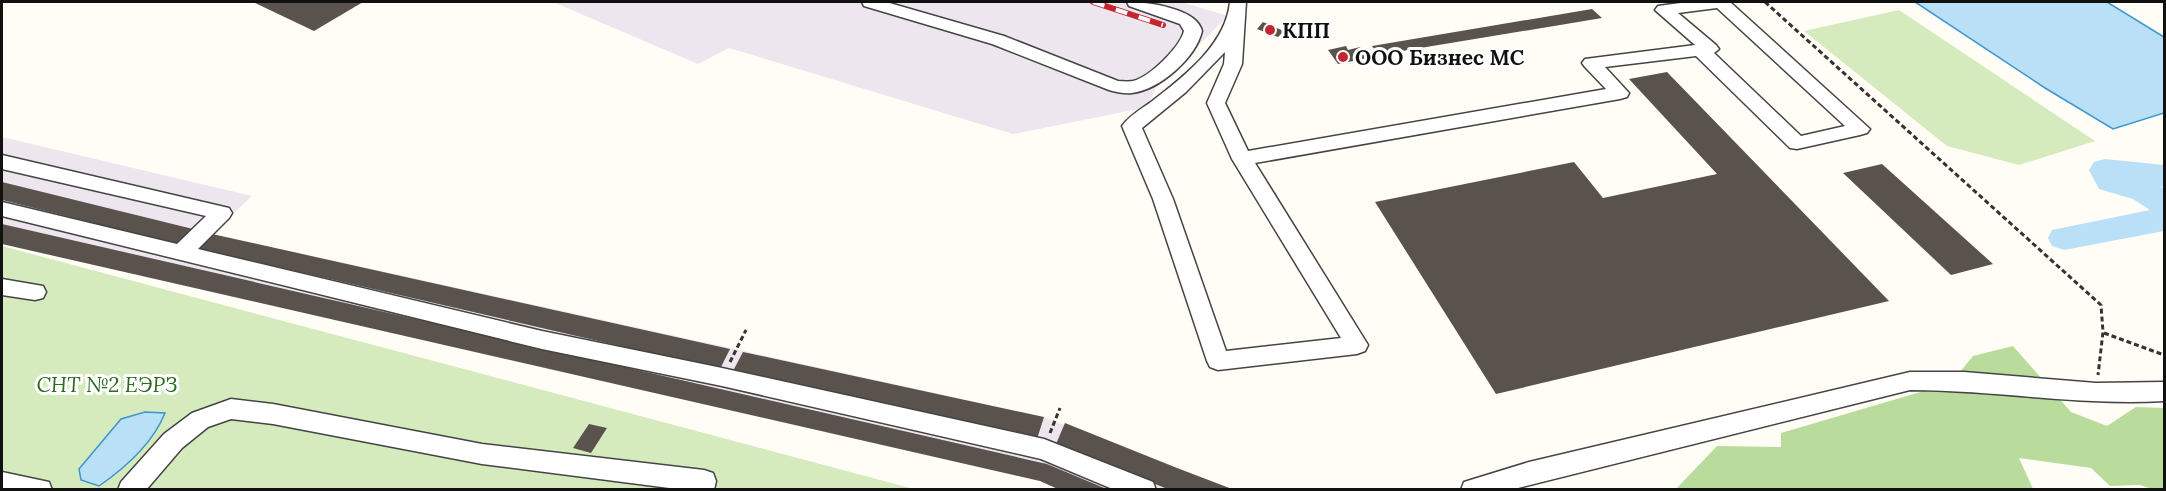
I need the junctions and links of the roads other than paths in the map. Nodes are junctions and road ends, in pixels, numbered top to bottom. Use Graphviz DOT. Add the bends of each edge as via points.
graph roads {
  1 [pos="870,2"];
  2 [pos="1135,2"];
  3 [pos="1237,10"];
  4 [pos="1700,50"];
  5 [pos="1242,159"];
  6 [pos="2,162"];
  7 [pos="2,209"];
  8 [pos="182,252"];
  9 [pos="2,287"];
  10 [pos="34,292"];
  11 [pos="2164,392"];
  12 [pos="2,483"];
  13 [pos="40,489"];
  14 [pos="130,489"];
  15 [pos="701,489"];
  16 [pos="1144,489"];
  17 [pos="1473,489"];
  1 -- 2 [label="street" via="987,37 1128,88 1159,74 1194,33 1186,20"];
  3 -- 5 [label="street" via="1233,64 1216,103"];
  3 -- 5 [label="street" via="1224,43 1180,88 1132,126 1163,199 1218,361 1358,345"];
  4 -- 4 [label="street" via="1797,143 1860,129 1721,2 1664,10 1710,49"];
  4 -- 5 [label="street" via="1591,63 1620,93"];
  6 -- 8 [label="street" via="222,213"];
  7 -- 8 [label="street"];
  8 -- 16 [label="street" via="542,340 1044,449"];
  9 -- 10 [label="street"];
  11 -- 17 [label="street" via="2096,393 1964,381 1910,381"];
  12 -- 13 [label="street"];
  14 -- 15 [label="street" via="173,441 200,420 231,409 482,454 704,481"];
}
